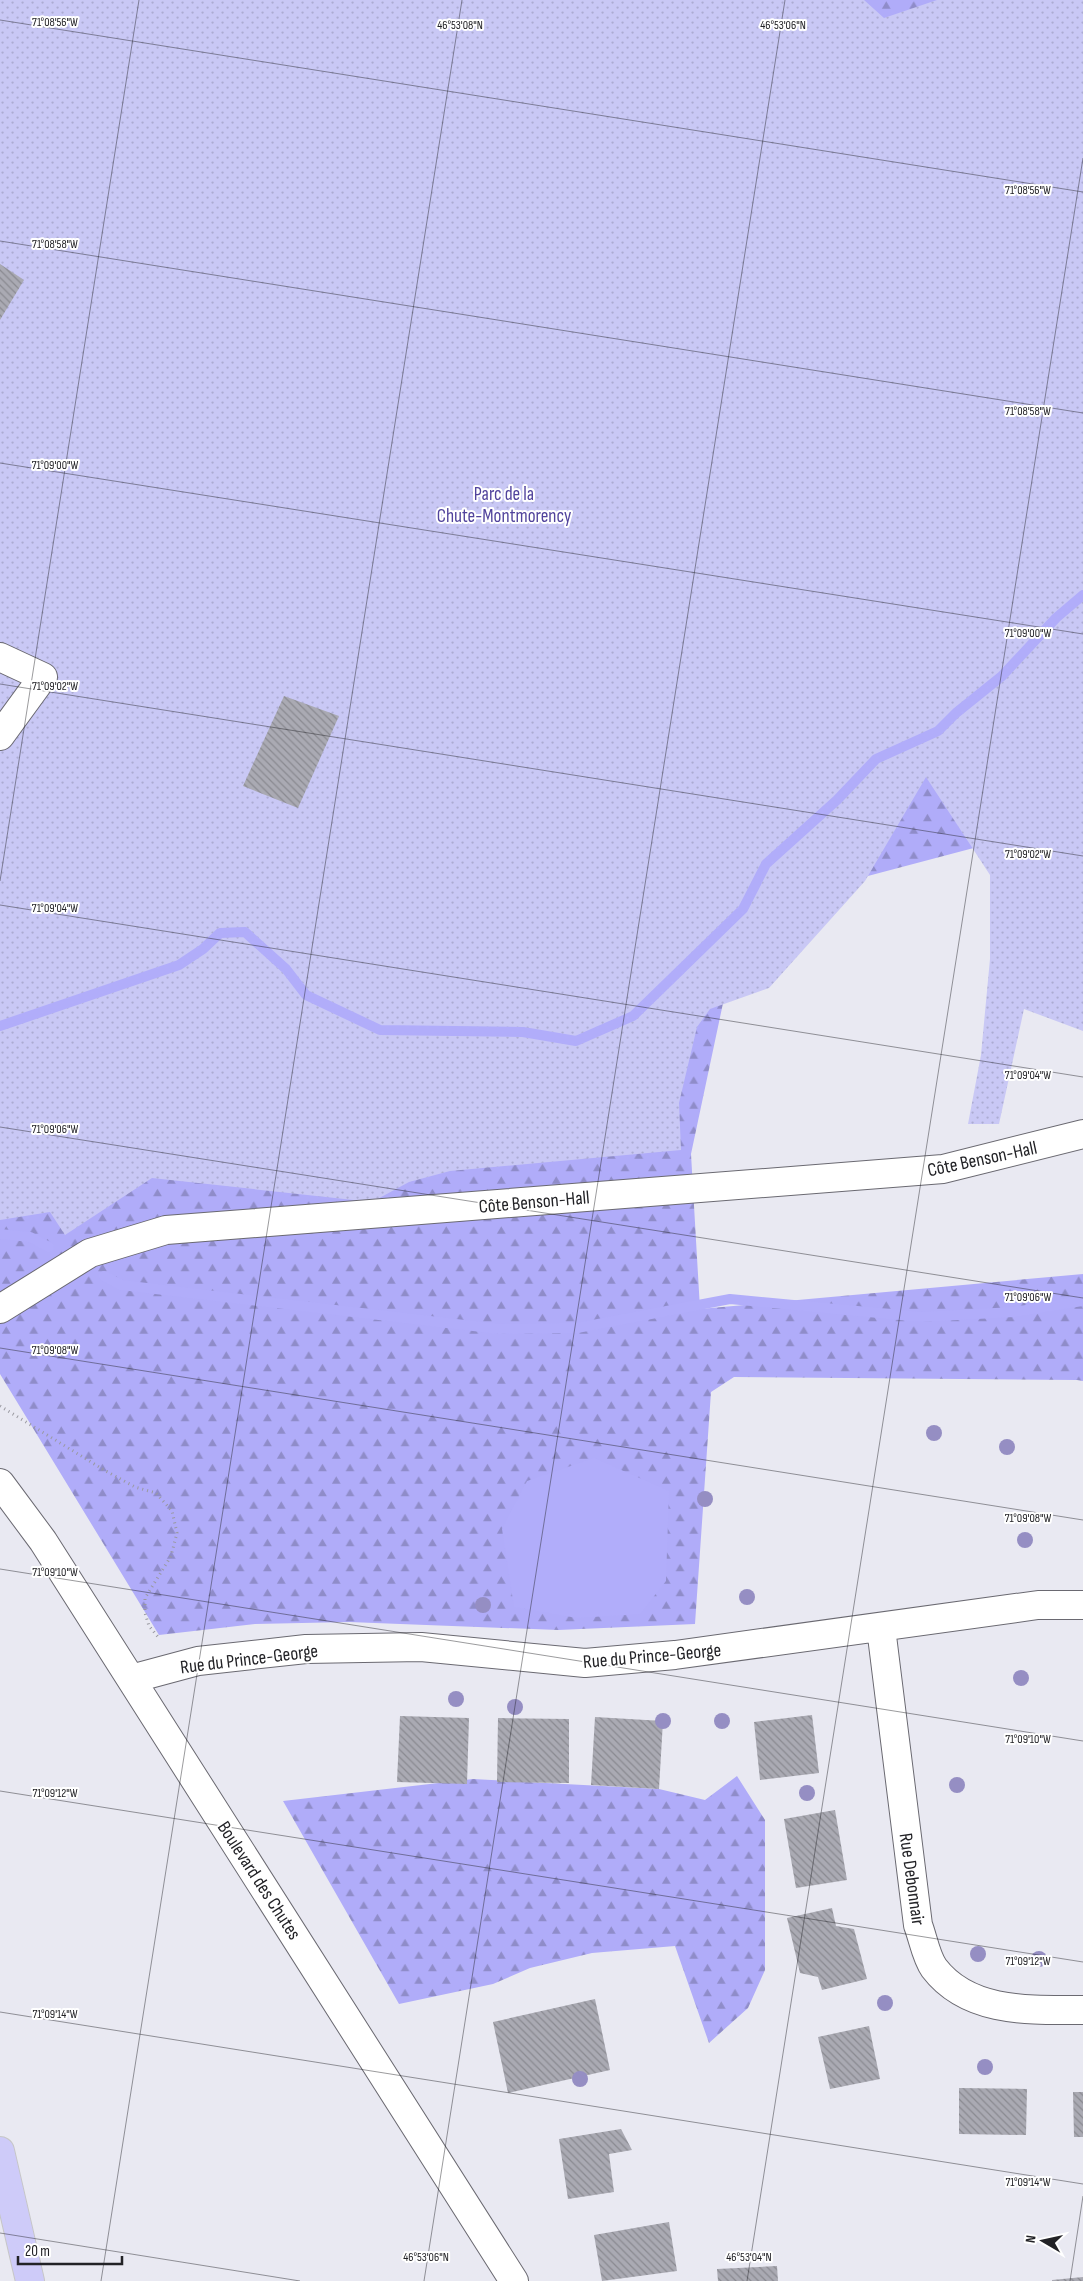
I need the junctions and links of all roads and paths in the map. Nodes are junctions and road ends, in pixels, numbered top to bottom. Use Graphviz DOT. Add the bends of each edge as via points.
graph roads {
  1 [pos="0,657"];
  2 [pos="0,736"];
  3 [pos="1083,1134"];
  4 [pos="0,1309"];
  5 [pos="0,1406"];
  6 [pos="0,1483"];
  7 [pos="1083,1605"];
  8 [pos="881,1628"];
  9 [pos="164,1644"];
  10 [pos="131,1679"];
  11 [pos="1083,2010"];
  12 [pos="0,2151"];
  13 [pos="30,2281"];
  14 [pos="514,2281"];
  1 -- 2 [label="street" via="43,677"];
  3 -- 4 [label="street, Côte Benson-Hall" via="943,1169 166,1230 90,1253"];
  5 -- 9 [label="path" via="104,1470 135,1487 156,1493 172,1511 177,1533 171,1556 144,1598 149,1626"];
  6 -- 10 [label="street, Boulevard des Chutes" via="42,1541"];
  7 -- 8 [label="street, Rue du Prince-George" via="1038,1605"];
  8 -- 10 [label="street, Rue du Prince-George" via="675,1655 584,1663 421,1647 306,1649 198,1661"];
  8 -- 11 [label="street, Rue Debonnair" via="918,1925 934,1967 962,1994 1011,2009"];
  10 -- 14 [label="street, Boulevard des Chutes"];
  12 -- 13 [label="main road"];
}
